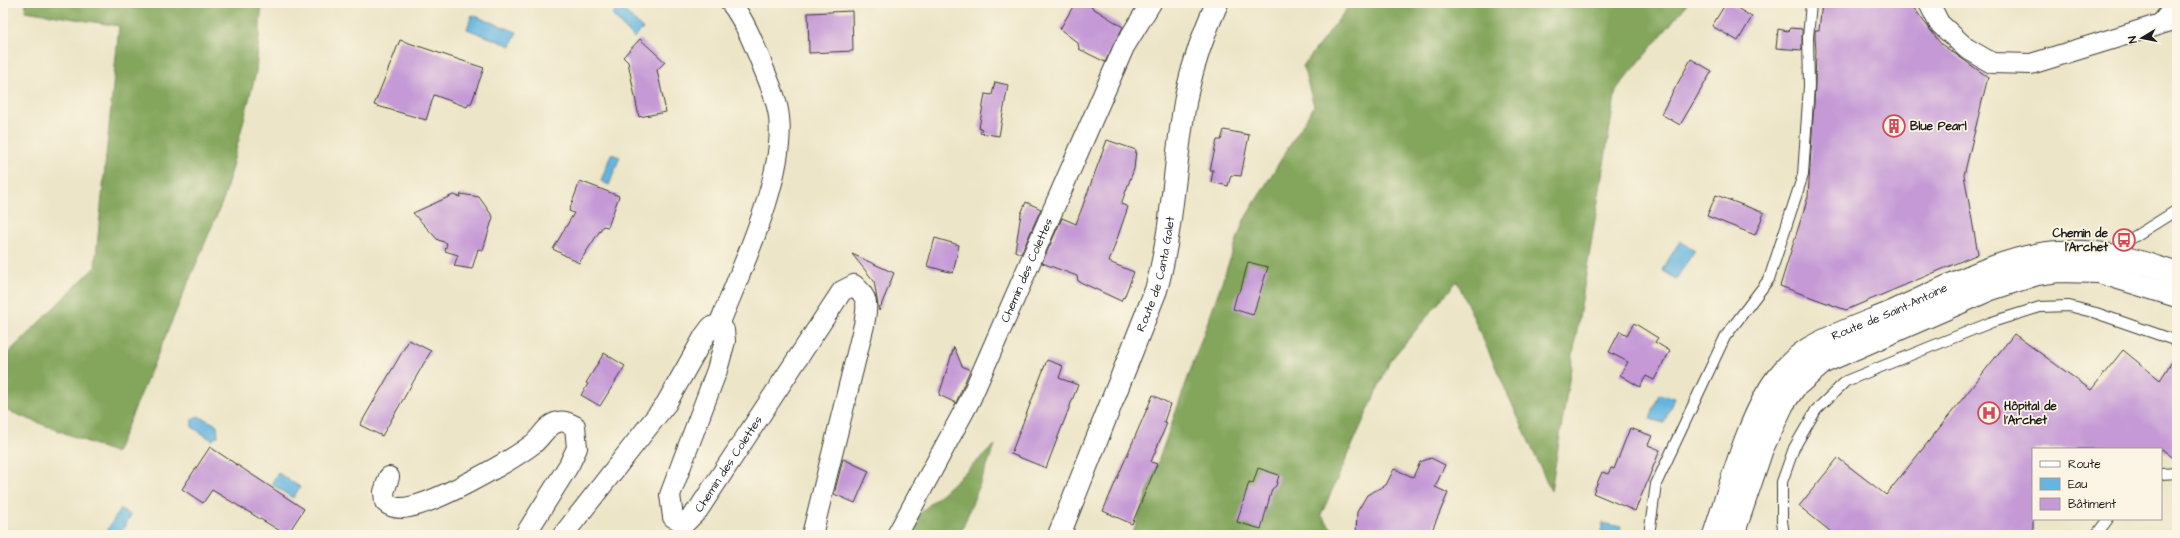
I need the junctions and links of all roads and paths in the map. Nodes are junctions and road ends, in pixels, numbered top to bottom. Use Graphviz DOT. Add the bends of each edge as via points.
graph roads {
  1 [pos="731,3"];
  2 [pos="1151,3"];
  3 [pos="1217,3"];
  4 [pos="1811,3"];
  5 [pos="1929,3"];
  6 [pos="2171,3"];
  7 [pos="2177,19"];
  8 [pos="2153,27"];
  9 [pos="2177,210"];
  10 [pos="2119,266"];
  11 [pos="2177,274"];
  12 [pos="2177,296"];
  13 [pos="719,325"];
  14 [pos="2177,341"];
  15 [pos="2177,472"];
  16 [pos="2162,474"];
  17 [pos="389,477"];
  18 [pos="2107,520"];
  19 [pos="525,535"];
  20 [pos="563,535"];
  21 [pos="812,535"];
  22 [pos="897,535"];
  23 [pos="1059,535"];
  24 [pos="1648,535"];
  25 [pos="1714,535"];
  26 [pos="1733,535"];
  27 [pos="1784,535"];
  28 [pos="2096,535"];
  1 -- 13 [label="street" via="754,44 775,97 780,131 768,196"];
  2 -- 22 [label="street, Chemin des Colettes" via="1124,47 970,400"];
  3 -- 23 [label="street, Route de Canta Galet" via="1199,47 1187,93 1165,255 1156,290"];
  4 -- 24 [label="lane" via="1803,176 1769,280 1725,337 1656,484"];
  5 -- 8 [label="street" via="1939,23 1966,48 1992,63 2031,64"];
  6 -- 8 [label="lane"];
  7 -- 8 [label="street"];
  9 -- 10 [label="lane" via="2129,240"];
  10 -- 11 [label="street, Route de Saint-Antoine"];
  10 -- 12 [label="street, Route de Saint-Antoine"];
  10 -- 25 [label="street, Route de Saint-Antoine" via="2084,252 2035,255 1984,272 1807,350 1778,378 1766,395 1754,420"];
  10 -- 26 [label="street, Route de Saint-Antoine" via="2099,272 2058,271 2024,278 1984,292 1824,362 1795,387 1783,404 1762,449"];
  13 -- 20 [label="street" via="711,327 705,335 666,404"];
  13 -- 21 [label="street, Chemin des Colettes" via="724,330 725,341 670,494 673,517 685,523 698,510 842,291 854,285 864,294 867,308 864,325"];
  14 -- 27 [label="lane" via="2069,306 2040,307 1992,322 1846,381 1816,410 1794,448 1782,482"];
  15 -- 16 [label="lane"];
  17 -- 19 [label="street" via="384,492 385,502 391,507 402,508 422,503 512,458 534,443 558,421 567,422 575,426 578,448"];
  18 -- 28 [label="lane"];
}
